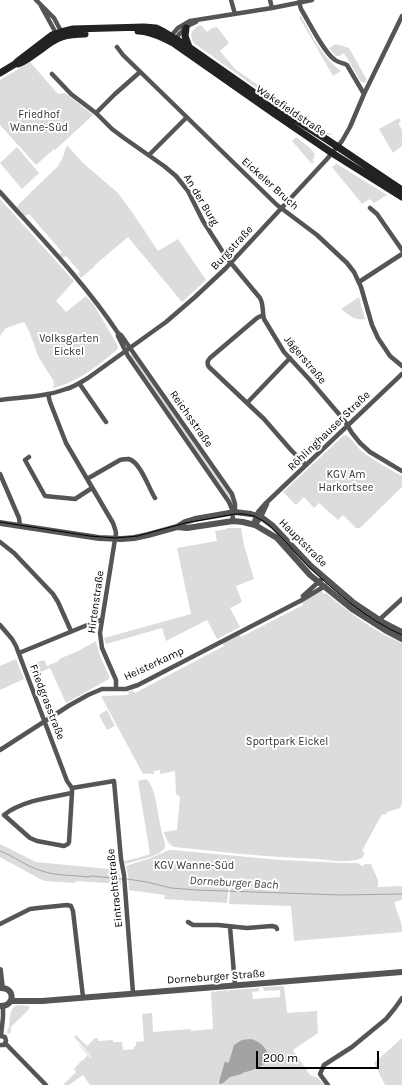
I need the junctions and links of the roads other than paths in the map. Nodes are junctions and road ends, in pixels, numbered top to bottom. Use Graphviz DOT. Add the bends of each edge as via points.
graph roads {
  1 [pos="36,0"];
  2 [pos="231,0"];
  3 [pos="270,0"];
  4 [pos="312,0"];
  5 [pos="297,2"];
  6 [pos="272,8"];
  7 [pos="235,14"];
  8 [pos="402,16"];
  9 [pos="200,20"];
  10 [pos="186,28"];
  11 [pos="60,35"];
  12 [pos="172,39"];
  13 [pos="117,47"];
  14 [pos="189,47"];
  15 [pos="140,72"];
  16 [pos="0,73"];
  17 [pos="52,74"];
  18 [pos="364,94"];
  19 [pos="96,113"];
  20 [pos="186,118"];
  21 [pos="337,147"];
  22 [pos="332,153"];
  23 [pos="149,156"];
  24 [pos="402,190"];
  25 [pos="0,192"];
  26 [pos="402,197"];
  27 [pos="281,208"];
  28 [pos="370,208"];
  29 [pos="402,250"];
  30 [pos="402,254"];
  31 [pos="230,262"];
  32 [pos="359,282"];
  33 [pos="263,315"];
  34 [pos="118,333"];
  35 [pos="130,347"];
  36 [pos="125,350"];
  37 [pos="290,358"];
  38 [pos="402,366"];
  39 [pos="402,374"];
  40 [pos="80,383"];
  41 [pos="48,394"];
  42 [pos="0,400"];
  43 [pos="247,403"];
  44 [pos="106,422"];
  45 [pos="348,425"];
  46 [pos="29,457"];
  47 [pos="306,465"];
  48 [pos="402,471"];
  49 [pos="0,474"];
  50 [pos="87,479"];
  51 [pos="92,488"];
  52 [pos="155,498"];
  53 [pos="234,513"];
  54 [pos="258,516"];
  55 [pos="234,521"];
  56 [pos="0,523"];
  57 [pos="254,524"];
  58 [pos="20,526"];
  59 [pos="177,527"];
  60 [pos="115,539"];
  61 [pos="0,542"];
  62 [pos="324,577"];
  63 [pos="318,582"];
  64 [pos="330,583"];
  65 [pos="324,586"];
  66 [pos="402,599"];
  67 [pos="296,602"];
  68 [pos="101,620"];
  69 [pos="379,620"];
  70 [pos="0,625"];
  71 [pos="71,631"];
  72 [pos="402,632"];
  73 [pos="402,639"];
  74 [pos="19,653"];
  75 [pos="116,689"];
  76 [pos="44,721"];
  77 [pos="0,750"];
  78 [pos="72,790"];
  79 [pos="188,922"];
  80 [pos="0,924"];
  81 [pos="230,927"];
  82 [pos="277,929"];
  83 [pos="0,970"];
  84 [pos="402,972"];
  85 [pos="235,985"];
  86 [pos="1,988"];
  87 [pos="133,993"];
  88 [pos="83,997"];
  89 [pos="11,998"];
  90 [pos="402,998"];
  91 [pos="2,1006"];
  92 [pos="0,1036"];
  93 [pos="5,1043"];
  94 [pos="0,1045"];
  95 [pos="46,1085"];
  96 [pos="328,1085"];
  1 -- 11 [label="street" via="54,18"];
  2 -- 7 [label="street"];
  3 -- 6 [label="street"];
  4 -- 5 [label="street"];
  5 -- 6 [label="street"];
  5 -- 18 [label="street" via="327,51 337,61 347,65"];
  6 -- 7 [label="street"];
  7 -- 9 [label="street"];
  8 -- 18 [label="street, Burgstraße"];
  9 -- 10 [label="street"];
  9 -- 12 [label="street" via="182,25"];
  10 -- 12 [label="street"];
  10 -- 14 [label="main road" via="185,36"];
  11 -- 12 [label="main road" via="142,31"];
  11 -- 16 [label="main road" via="23,63 14,64"];
  12 -- 14 [label="main road, Wakefieldstraße"];
  12 -- 22 [label="main road, Wakefieldstraße"];
  13 -- 15 [label="street, Eickeler Bruch"];
  14 -- 21 [label="main road, Wakefieldstraße"];
  15 -- 19 [label="street"];
  15 -- 20 [label="street, Eickeler Bruch"];
  17 -- 19 [label="street, An der Burg"];
  18 -- 21 [label="street, Burgstraße" via="350,127"];
  19 -- 23 [label="street, An der Burg" via="112,129"];
  20 -- 23 [label="street"];
  20 -- 27 [label="street, Eickeler Bruch"];
  21 -- 22 [label="street, Burgstraße"];
  21 -- 24 [label="main road, Wakefieldstraße"];
  22 -- 26 [label="main road, Wakefieldstraße"];
  22 -- 27 [label="street, Burgstraße"];
  23 -- 31 [label="street, An der Burg" via="170,170 183,184"];
  25 -- 34 [label="street, Reichsstraße" via="76,278"];
  27 -- 31 [label="street, Burgstraße"];
  27 -- 32 [label="street, Eickeler Bruch" via="331,247 351,268"];
  28 -- 29 [label="street"];
  30 -- 32 [label="street"];
  31 -- 33 [label="street, Jägerstraße" via="262,300"];
  31 -- 35 [label="street, Burgstraße" via="183,308"];
  32 -- 38 [label="street, Eickeler Bruch" via="378,338 390,356"];
  33 -- 37 [label="street, Jägerstraße"];
  33 -- 43 [label="street" via="208,362 209,367"];
  34 -- 35 [label="street, Reichsstraße"];
  34 -- 36 [label="street, Reichsstraße"];
  35 -- 36 [label="street, Burgstraße"];
  35 -- 53 [label="street, Reichsstraße" via="232,494 235,501"];
  36 -- 40 [label="street, Burgstraße"];
  36 -- 53 [label="street, Reichsstraße"];
  37 -- 43 [label="street"];
  37 -- 45 [label="street, Jägerstraße"];
  39 -- 45 [label="street, Röhlinghauser Straße"];
  40 -- 41 [label="street, Burgstraße"];
  40 -- 44 [label="street"];
  41 -- 42 [label="street, Burgstraße"];
  41 -- 50 [label="street" via="66,444"];
  43 -- 47 [label="street"];
  45 -- 47 [label="street, Röhlinghauser Straße"];
  45 -- 48 [label="street, Jägerstraße" via="364,447"];
  46 -- 51 [label="street" via="25,460 45,496 75,499"];
  47 -- 54 [label="street, Röhlinghauser Straße" via="269,501"];
  49 -- 58 [label="street"];
  50 -- 51 [label="street"];
  50 -- 52 [label="street" via="120,460 128,459 141,471"];
  51 -- 60 [label="street" via="114,526"];
  53 -- 54 [label="street, Hauptstraße"];
  53 -- 55 [label="street, Reichsstraße"];
  53 -- 59 [label="street, Hauptstraße" via="195,519"];
  54 -- 57 [label="street, Röhlinghauser Straße"];
  54 -- 62 [label="street, Hauptstraße" via="273,526"];
  55 -- 57 [label="street, Hauptstraße"];
  55 -- 59 [label="street, Hauptstraße" via="187,528"];
  56 -- 58 [label="street, Hauptstraße"];
  57 -- 63 [label="street, Hauptstraße" via="277,538"];
  58 -- 60 [label="street, Hauptstraße"];
  59 -- 60 [label="street, Hauptstraße" via="138,537"];
  60 -- 68 [label="street, Hirtenstraße"];
  61 -- 71 [label="street" via="53,594"];
  62 -- 63 [label="street, Heisterkamp"];
  62 -- 64 [label="street, Hauptstraße"];
  63 -- 65 [label="street, Hauptstraße"];
  63 -- 67 [label="street, Heisterkamp"];
  64 -- 65 [label="street, Heisterkamp"];
  64 -- 69 [label="street, Hauptstraße"];
  65 -- 67 [label="street, Heisterkamp"];
  65 -- 73 [label="street, Hauptstraße" via="363,617"];
  66 -- 69 [label="street"];
  67 -- 75 [label="street, Heisterkamp" via="138,685"];
  68 -- 71 [label="street"];
  68 -- 75 [label="street, Hirtenstraße" via="101,643 116,680"];
  69 -- 72 [label="street, Hauptstraße"];
  70 -- 74 [label="street, Friedgrasstraße" via="12,638"];
  71 -- 74 [label="street"];
  74 -- 76 [label="street, Friedgrasstraße"];
  75 -- 76 [label="street, Heisterkamp" via="96,691"];
  76 -- 77 [label="street, Heisterkamp"];
  76 -- 78 [label="street, Friedgrasstraße"];
  78 -- 78 [label="street" via="28,803 4,816 27,836 64,846 69,842"];
  78 -- 87 [label="street, Eintrachtstraße" via="114,781"];
  79 -- 81 [label="street" via="193,925"];
  80 -- 88 [label="street" via="34,908 71,906"];
  81 -- 82 [label="street" via="272,926"];
  81 -- 85 [label="street"];
  83 -- 86 [label="street"];
  84 -- 85 [label="street, Dorneburger Straße"];
  85 -- 87 [label="street, Dorneburger Straße"];
  86 -- 89 [label="street" via="8,990"];
  87 -- 88 [label="street, Dorneburger Straße"];
  88 -- 89 [label="street, Dorneburger Straße" via="32,1001"];
  89 -- 91 [label="street" via="8,1004"];
  90 -- 96 [label="street" via="386,1019 324,1066 320,1074"];
  91 -- 92 [label="street"];
  92 -- 93 [label="street" via="6,1038"];
  93 -- 94 [label="street"];
  93 -- 95 [label="street"];
}
